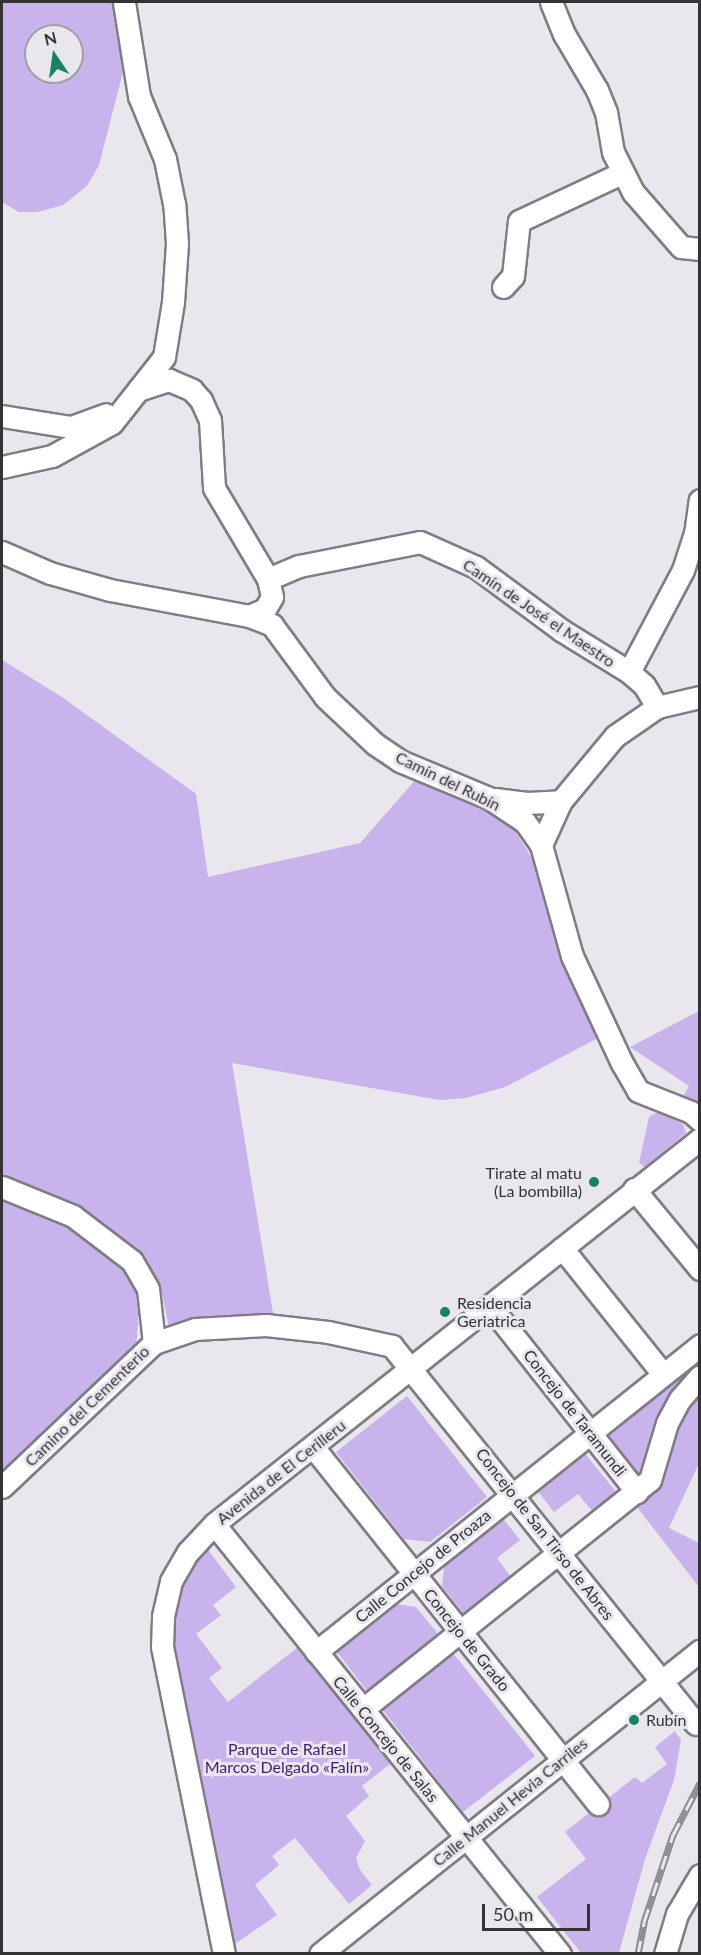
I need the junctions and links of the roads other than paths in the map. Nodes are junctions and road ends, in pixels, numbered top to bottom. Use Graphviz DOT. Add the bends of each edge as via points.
graph roads {
  1 [pos="124,2"];
  2 [pos="551,2"];
  3 [pos="622,173"];
  4 [pos="699,249"];
  5 [pos="503,287"];
  6 [pos="141,387"];
  7 [pos="2,416"];
  8 [pos="2,467"];
  9 [pos="699,500"];
  10 [pos="2,552"];
  11 [pos="268,579"];
  12 [pos="249,616"];
  13 [pos="628,672"];
  14 [pos="699,697"];
  15 [pos="657,707"];
  16 [pos="489,798"];
  17 [pos="561,801"];
  18 [pos="541,845"];
  19 [pos="699,1120"];
  20 [pos="699,1138"];
  21 [pos="2,1187"];
  22 [pos="634,1189"];
  23 [pos="562,1248"];
  24 [pos="699,1269"];
  25 [pos="490,1306"];
  26 [pos="154,1343"];
  27 [pos="699,1345"];
  28 [pos="392,1346"];
  29 [pos="413,1367"];
  30 [pos="663,1374"];
  31 [pos="698,1377"];
  32 [pos="590,1432"];
  33 [pos="313,1447"];
  34 [pos="2,1487"];
  35 [pos="637,1492"];
  36 [pos="513,1494"];
  37 [pos="214,1524"];
  38 [pos="561,1554"];
  39 [pos="413,1574"];
  40 [pos="461,1633"];
  41 [pos="311,1646"];
  42 [pos="699,1651"];
  43 [pos="662,1681"];
  44 [pos="363,1709"];
  45 [pos="696,1724"];
  46 [pos="563,1760"];
  47 [pos="598,1804"];
  48 [pos="465,1837"];
  49 [pos="699,1875"];
  50 [pos="224,1953"];
  51 [pos="320,1953"];
  52 [pos="560,1953"];
  53 [pos="665,1953"];
  1 -- 6 [label="street" via="139,96 165,159 177,243 171,330 164,357"];
  2 -- 3 [label="street" via="564,34 602,101"];
  3 -- 4 [label="street" via="649,214 681,247"];
  3 -- 5 [label="street" via="519,221 513,276"];
  6 -- 7 [label="street" via="102,417 70,427"];
  6 -- 8 [label="street" via="112,423 52,456"];
  6 -- 11 [label="street" via="170,380 192,390 201,400 210,420 214,488"];
  9 -- 13 [label="street" via="695,534 683,570"];
  10 -- 12 [label="street, Camín del Rubín" via="50,573 110,590"];
  11 -- 12 [label="street" via="272,597 265,609"];
  11 -- 13 [label="street, Camín de José el Maestro" via="299,566 420,542 476,567 561,630"];
  12 -- 16 [label="street, Camín del Rubín" via="272,625 325,697 375,744 400,761"];
  13 -- 15 [label="street, Camín de José el Maestro" via="644,685"];
  14 -- 15 [label="street"];
  15 -- 17 [label="street" via="615,736"];
  16 -- 17 [label="street" via="527,803"];
  16 -- 18 [label="street, Camín del Rubín" via="525,822"];
  17 -- 18 [label="street"];
  18 -- 19 [label="street, Camín del Rubín" via="572,956 638,1091 691,1112"];
  20 -- 22 [label="street, Avenida de El Cerilleru"];
  21 -- 26 [label="street" via="73,1216 132,1260 148,1289"];
  22 -- 23 [label="street, Avenida de El Cerilleru"];
  22 -- 24 [label="street"];
  23 -- 25 [label="street, Avenida de El Cerilleru"];
  23 -- 30 [label="street"];
  25 -- 29 [label="street, Avenida de El Cerilleru"];
  25 -- 32 [label="street, Concejo de Taramundi"];
  26 -- 28 [label="street, Camino del Cementerio" via="195,1329 266,1325 328,1332"];
  26 -- 34 [label="street, Camino del Cementerio"];
  27 -- 30 [label="street, Calle Concejo de Proaza"];
  28 -- 29 [label="street, Concejo de San Tirso de Abres"];
  29 -- 33 [label="street, Avenida de El Cerilleru"];
  29 -- 36 [label="street, Concejo de San Tirso de Abres"];
  30 -- 31 [label="street"];
  30 -- 32 [label="street, Calle Concejo de Proaza"];
  31 -- 35 [label="street" via="671,1415 650,1480"];
  32 -- 35 [label="street, Concejo de Taramundi"];
  32 -- 36 [label="street, Calle Concejo de Proaza"];
  33 -- 37 [label="street, Avenida de El Cerilleru"];
  33 -- 39 [label="street, Concejo de Grado"];
  35 -- 38 [label="street"];
  36 -- 38 [label="street, Concejo de San Tirso de Abres"];
  36 -- 39 [label="street, Calle Concejo de Proaza"];
  37 -- 41 [label="street, Calle Concejo de Salas"];
  37 -- 50 [label="street, Avenida de El Cerilleru" via="188,1552 171,1581 163,1616 162,1647"];
  38 -- 40 [label="street"];
  38 -- 43 [label="street, Concejo de San Tirso de Abres"];
  39 -- 40 [label="street, Concejo de Grado"];
  39 -- 41 [label="street, Calle Concejo de Proaza"];
  40 -- 44 [label="street"];
  40 -- 46 [label="street, Concejo de Grado"];
  41 -- 44 [label="street, Calle Concejo de Salas"];
  42 -- 43 [label="street, Calle Manuel Hevia Carriles"];
  43 -- 45 [label="street, Concejo de San Tirso de Abres"];
  43 -- 46 [label="street, Calle Manuel Hevia Carriles"];
  44 -- 48 [label="street, Calle Concejo de Salas"];
  46 -- 47 [label="street, Concejo de Grado"];
  46 -- 48 [label="street, Calle Manuel Hevia Carriles"];
  48 -- 51 [label="street, Calle Manuel Hevia Carriles"];
  48 -- 52 [label="street, Calle Concejo de Salas"];
  49 -- 53 [label="street" via="677,1914"];
}
